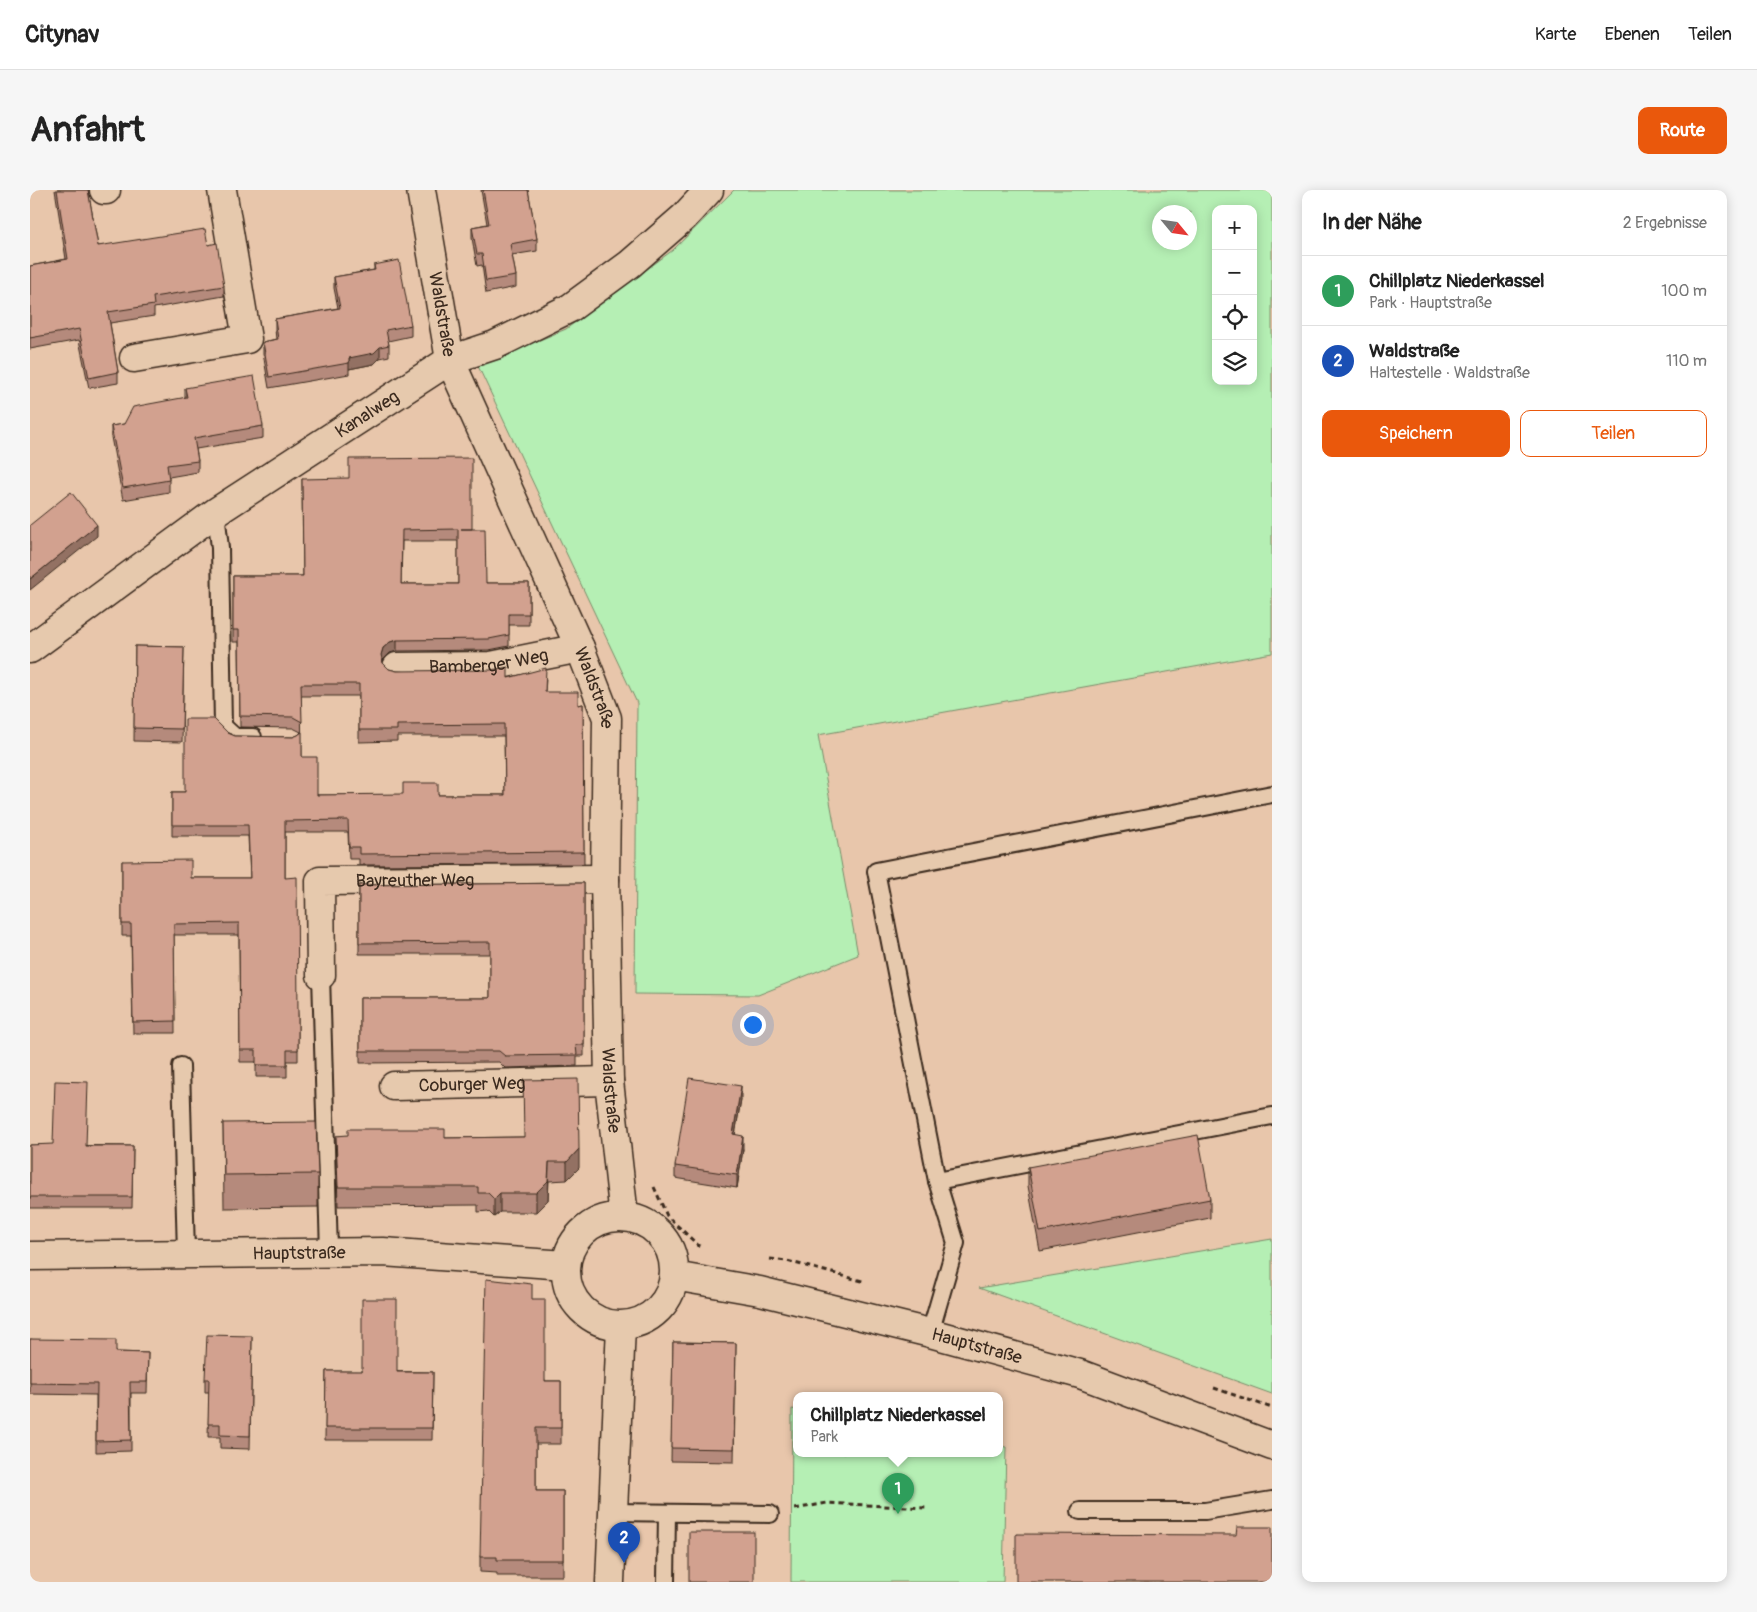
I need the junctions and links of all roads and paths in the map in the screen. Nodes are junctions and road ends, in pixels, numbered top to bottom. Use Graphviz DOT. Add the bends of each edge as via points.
graph roads {
  1 [pos="222,190"];
  2 [pos="421,190"];
  3 [pos="709,190"];
  4 [pos="134,358"];
  5 [pos="450,360"];
  6 [pos="216,512"];
  7 [pos="580,648"];
  8 [pos="30,649"];
  9 [pos="397,667"];
  10 [pos="264,737"];
  11 [pos="1272,794"];
  12 [pos="605,879"];
  13 [pos="321,975"];
  14 [pos="181,1066"];
  15 [pos="609,1081"];
  16 [pos="394,1086"];
  17 [pos="1272,1116"];
  18 [pos="937,1181"];
  19 [pos="624,1217"];
  20 [pos="328,1253"];
  21 [pos="186,1254"];
  22 [pos="30,1256"];
  23 [pos="566,1264"];
  24 [pos="674,1276"];
  25 [pos="621,1326"];
  26 [pos="930,1333"];
  27 [pos="1272,1446"];
  28 [pos="1272,1500"];
  29 [pos="926,1508"];
  30 [pos="1080,1511"];
  31 [pos="612,1512"];
  32 [pos="667,1513"];
  33 [pos="770,1514"];
  34 [pos="610,1582"];
  35 [pos="666,1582"];
  1 -- 4 [label="street" via="247,339"];
  2 -- 5 [label="street, Waldstraße"];
  3 -- 5 [label="street, Kanalweg" via="684,217 630,264 570,308 495,345"];
  5 -- 6 [label="street, Kanalweg"];
  5 -- 7 [label="street, Waldstraße"];
  6 -- 8 [label="street, Kanalweg"];
  6 -- 10 [label="lane" via="220,548 223,726 235,737"];
  7 -- 9 [label="street, Bamberger Weg" via="490,666"];
  7 -- 12 [label="street, Waldstraße" via="607,718"];
  11 -- 18 [label="lane" via="876,871"];
  12 -- 13 [label="street, Bayreuther Weg" via="320,881"];
  12 -- 15 [label="street, Waldstraße"];
  13 -- 20 [label="lane"];
  14 -- 21 [label="lane"];
  15 -- 16 [label="street, Coburger Weg"];
  15 -- 19 [label="street, Waldstraße"];
  17 -- 18 [label="lane"];
  18 -- 26 [label="lane" via="956,1243"];
  19 -- 23 [label="street" via="603,1220 586,1229 572,1245"];
  19 -- 24 [label="street" via="645,1223 662,1236 672,1255"];
  20 -- 21 [label="street, Hauptstraße"];
  20 -- 23 [label="street, Hauptstraße" via="383,1252"];
  21 -- 22 [label="street, Hauptstraße"];
  23 -- 25 [label="street" via="567,1283 574,1300 586,1314 602,1323"];
  24 -- 25 [label="street" via="669,1295 657,1311 640,1322"];
  24 -- 26 [label="street, Hauptstraße" via="760,1291"];
  25 -- 31 [label="street"];
  26 -- 27 [label="street, Hauptstraße" via="1080,1374"];
  28 -- 30 [label="lane" via="1205,1511"];
  29 -- 33 [label="path" via="827,1503"];
  31 -- 32 [label="lane"];
  31 -- 34 [label="street"];
  32 -- 33 [label="lane"];
  32 -- 35 [label="lane"];
}
